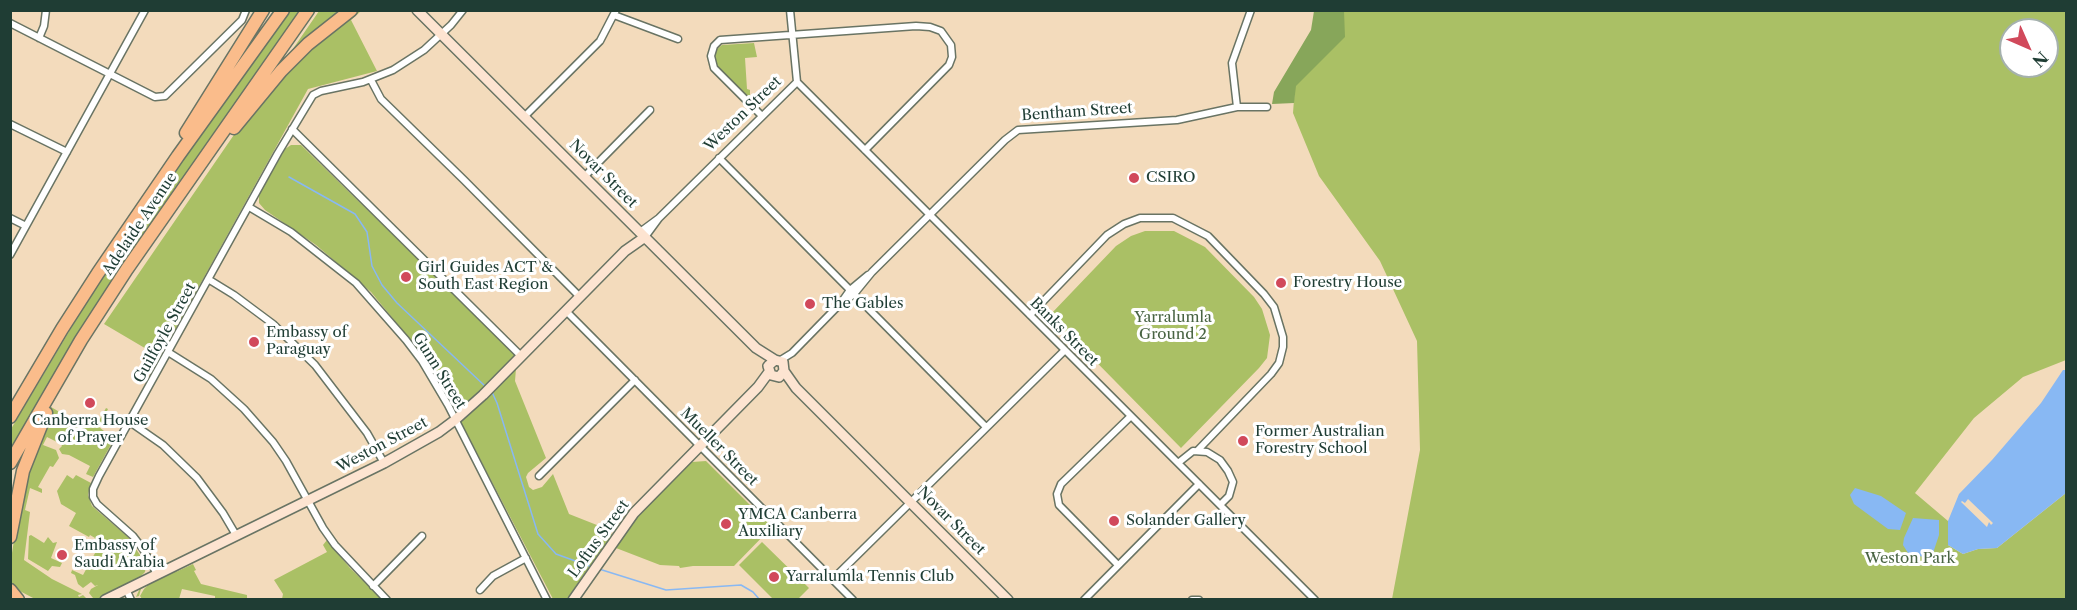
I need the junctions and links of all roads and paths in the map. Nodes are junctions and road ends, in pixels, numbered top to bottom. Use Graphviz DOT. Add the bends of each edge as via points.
graph roads {
  1 [pos="46,10"];
  2 [pos="145,10"];
  3 [pos="246,10"];
  4 [pos="263,10"];
  5 [pos="283,10"];
  6 [pos="308,10"];
  7 [pos="351,10"];
  8 [pos="419,10"];
  9 [pos="463,10"];
  10 [pos="790,10"];
  11 [pos="1251,10"];
  12 [pos="615,13"];
  13 [pos="10,23"];
  14 [pos="441,35"];
  15 [pos="792,35"];
  16 [pos="39,38"];
  17 [pos="678,39"];
  18 [pos="110,74"];
  19 [pos="371,80"];
  20 [pos="797,82"];
  21 [pos="1237,106"];
  22 [pos="1267,107"];
  23 [pos="650,110"];
  24 [pos="524,117"];
  25 [pos="762,117"];
  26 [pos="10,124"];
  27 [pos="292,129"];
  28 [pos="865,150"];
  29 [pos="67,152"];
  30 [pos="719,158"];
  31 [pos="584,177"];
  32 [pos="172,202"];
  33 [pos="144,205"];
  34 [pos="249,207"];
  35 [pos="930,215"];
  36 [pos="10,218"];
  37 [pos="26,226"];
  38 [pos="643,235"];
  39 [pos="10,255"];
  40 [pos="208,279"];
  41 [pos="852,292"];
  42 [pos="580,297"];
  43 [pos="566,311"];
  44 [pos="1030,315"];
  45 [pos="62,329"];
  46 [pos="1065,350"];
  47 [pos="168,352"];
  48 [pos="521,356"];
  49 [pos="66,365"];
  50 [pos="777,369"];
  51 [pos="635,380"];
  52 [pos="10,404"];
  53 [pos="1131,416"];
  54 [pos="10,417"];
  55 [pos="455,420"];
  56 [pos="130,422"];
  57 [pos="986,427"];
  58 [pos="701,445"];
  59 [pos="1198,450"];
  60 [pos="10,463"];
  61 [pos="384,463"];
  62 [pos="1178,463"];
  63 [pos="539,476"];
  64 [pos="1199,484"];
  65 [pos="308,500"];
  66 [pos="911,503"];
  67 [pos="1220,505"];
  68 [pos="236,535"];
  69 [pos="422,536"];
  70 [pos="10,537"];
  71 [pos="526,558"];
  72 [pos="1118,565"];
  73 [pos="157,574"];
  74 [pos="833,579"];
  75 [pos="373,586"];
  76 [pos="126,589"];
  77 [pos="10,590"];
  78 [pos="480,590"];
  79 [pos="10,595"];
  80 [pos="18,600"];
  81 [pos="105,600"];
  82 [pos="131,600"];
  83 [pos="387,600"];
  84 [pos="547,600"];
  85 [pos="573,600"];
  86 [pos="853,600"];
  87 [pos="1008,600"];
  88 [pos="1084,600"];
  89 [pos="1192,600"];
  90 [pos="1199,600"];
  91 [pos="1315,600"];
  1 -- 16 [label="street"];
  2 -- 18 [label="street"];
  3 -- 18 [label="street" via="242,20 165,96 155,97"];
  4 -- 33 [label="highway"];
  5 -- 33 [label="highway, Adelaide Avenue"];
  6 -- 32 [label="highway, Adelaide Avenue"];
  7 -- 32 [label="highway" via="281,71 193,183"];
  8 -- 14 [label="street, Novar Street"];
  9 -- 14 [label="street"];
  10 -- 15 [label="street"];
  11 -- 21 [label="street" via="1232,63"];
  12 -- 17 [label="street"];
  12 -- 24 [label="street" via="600,41"];
  13 -- 16 [label="street"];
  14 -- 19 [label="street" via="411,59"];
  14 -- 24 [label="street, Novar Street"];
  15 -- 20 [label="street"];
  15 -- 25 [label="street" via="729,38 714,46 714,68"];
  15 -- 28 [label="street" via="916,26 930,27 947,37 952,57 946,70"];
  16 -- 18 [label="street"];
  18 -- 29 [label="street"];
  19 -- 27 [label="street, Guilfoyle Street" via="313,95"];
  19 -- 42 [label="street" via="381,99"];
  20 -- 25 [label="street, Weston Street"];
  20 -- 28 [label="street, Banks Street"];
  21 -- 22 [label="street, Bentham Street"];
  21 -- 35 [label="street, Bentham Street" via="1177,120 1018,130"];
  23 -- 31 [label="street"];
  24 -- 31 [label="street, Novar Street"];
  25 -- 30 [label="street, Weston Street"];
  26 -- 29 [label="street"];
  27 -- 34 [label="street, Guilfoyle Street"];
  27 -- 48 [label="street"];
  28 -- 35 [label="street, Banks Street"];
  29 -- 37 [label="street"];
  30 -- 38 [label="street, Weston Street"];
  30 -- 41 [label="street"];
  31 -- 38 [label="street, Novar Street"];
  32 -- 49 [label="highway, Adelaide Avenue"];
  33 -- 45 [label="highway, Adelaide Avenue"];
  34 -- 40 [label="street, Guilfoyle Street"];
  34 -- 55 [label="street, Gunn Street" via="291,232 371,298 422,361"];
  35 -- 41 [label="street, Bentham Street"];
  35 -- 44 [label="street, Banks Street"];
  36 -- 37 [label="street"];
  37 -- 39 [label="street"];
  38 -- 42 [label="street, Weston Street"];
  38 -- 50 [label="street, Novar Street"];
  40 -- 47 [label="street, Guilfoyle Street"];
  40 -- 61 [label="street" via="273,324 315,365 367,433"];
  41 -- 50 [label="street, Bentham Street"];
  41 -- 57 [label="street"];
  42 -- 43 [label="street, Weston Street"];
  43 -- 48 [label="street, Weston Street"];
  43 -- 51 [label="street, Mueller Street"];
  44 -- 46 [label="street, Banks Street"];
  44 -- 59 [label="street" via="1107,235 1124,224 1140,218 1173,218 1208,236 1274,307 1283,347 1279,363 1270,374"];
  45 -- 52 [label="highway"];
  45 -- 54 [label="highway, Adelaide Avenue"];
  46 -- 53 [label="street, Banks Street"];
  46 -- 57 [label="street"];
  47 -- 56 [label="street, Guilfoyle Street"];
  47 -- 65 [label="street" via="211,379 244,409 273,442"];
  48 -- 55 [label="street, Weston Street"];
  49 -- 60 [label="highway, Adelaide Avenue"];
  49 -- 70 [label="highway" via="23,471"];
  50 -- 58 [label="street, Bentham Street"];
  50 -- 66 [label="street, Novar Street"];
  51 -- 58 [label="street, Mueller Street"];
  51 -- 63 [label="street"];
  53 -- 62 [label="street, Banks Street"];
  53 -- 72 [label="street" via="1061,484 1057,494 1059,505"];
  55 -- 61 [label="street, Weston Street"];
  55 -- 71 [label="street, Gunn Street"];
  56 -- 68 [label="street" via="197,478"];
  56 -- 73 [label="street, Guilfoyle Street" via="99,476 93,497 133,536"];
  57 -- 66 [label="street"];
  58 -- 74 [label="street, Mueller Street"];
  58 -- 85 [label="street, Loftus Street" via="634,513"];
  59 -- 62 [label="street"];
  59 -- 67 [label="street" via="1223,464 1233,482 1231,492"];
  61 -- 65 [label="street, Weston Street"];
  62 -- 64 [label="street, Banks Street"];
  64 -- 67 [label="street, Banks Street"];
  64 -- 72 [label="street"];
  65 -- 68 [label="street, Weston Street"];
  65 -- 75 [label="street" via="335,545"];
  66 -- 74 [label="street"];
  66 -- 87 [label="street, Novar Street"];
  67 -- 91 [label="street, Banks Street"];
  68 -- 73 [label="street, Weston Street"];
  69 -- 75 [label="street"];
  71 -- 78 [label="street" via="493,576"];
  71 -- 84 [label="street, Gunn Street"];
  72 -- 88 [label="street"];
  73 -- 76 [label="street, Weston Street"];
  74 -- 86 [label="street, Mueller Street"];
  75 -- 83 [label="street"];
  76 -- 81 [label="street, Weston Street"];
  76 -- 82 [label="street"];
  77 -- 80 [label="highway"];
  79 -- 80 [label="street"];
  89 -- 90 [label="street"];
}
